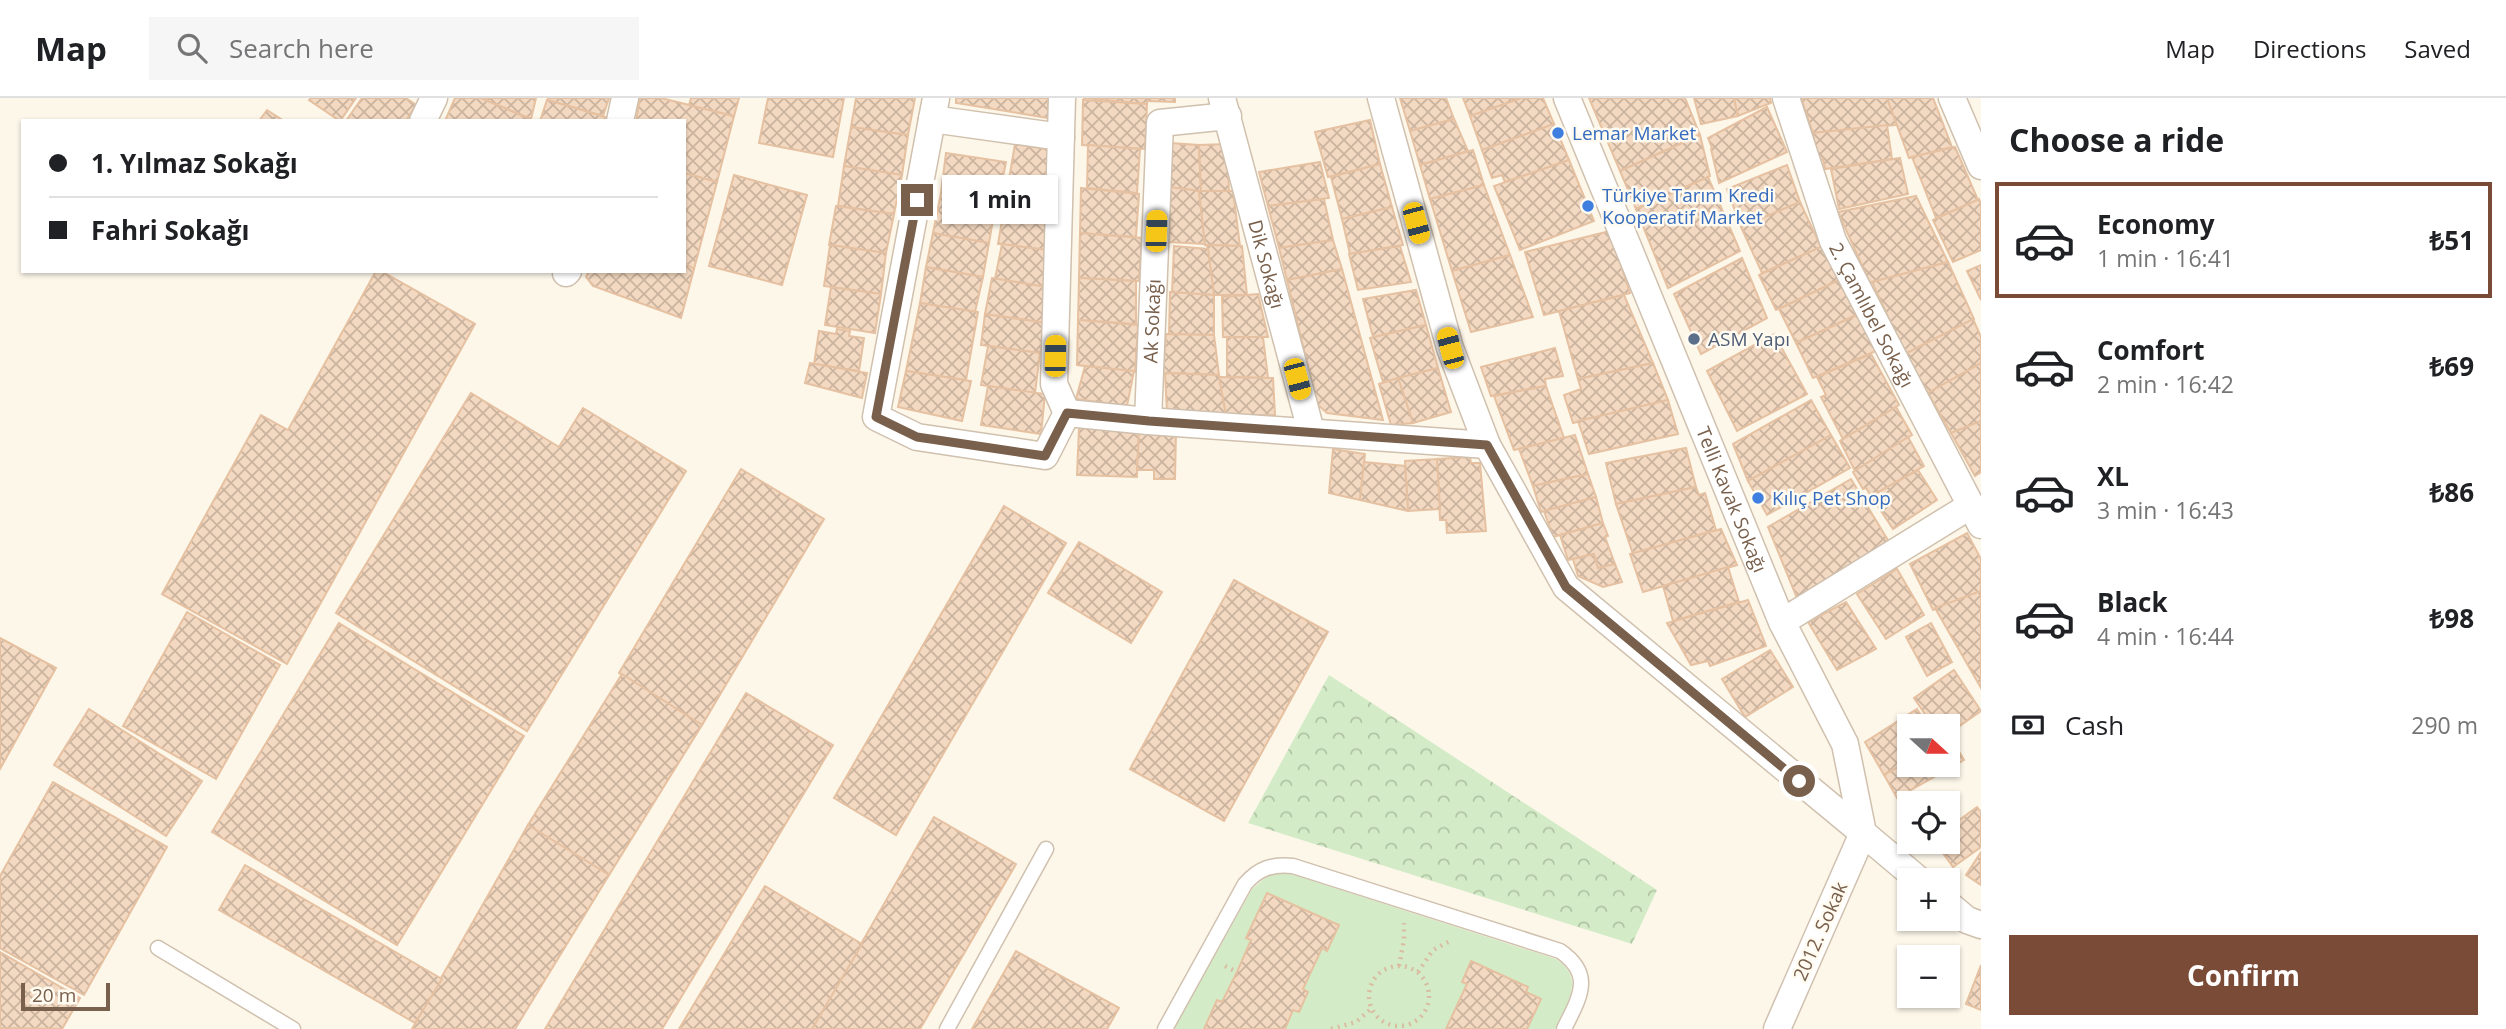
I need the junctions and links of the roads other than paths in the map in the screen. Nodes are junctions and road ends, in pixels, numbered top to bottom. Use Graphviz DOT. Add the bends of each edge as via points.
graph roads {
  1 [pos="433,98"];
  2 [pos="625,98"];
  3 [pos="1062,98"];
  4 [pos="1381,98"];
  5 [pos="1567,98"];
  6 [pos="1786,98"];
  7 [pos="1952,98"];
  8 [pos="1225,107"];
  9 [pos="934,109"];
  10 [pos="424,119"];
  11 [pos="620,119"];
  12 [pos="1061,137"];
  13 [pos="1981,166"];
  14 [pos="1067,413"];
  15 [pos="1149,421"];
  16 [pos="1311,431"];
  17 [pos="1487,445"];
  18 [pos="1976,515"];
  19 [pos="1782,622"];
  20 [pos="1863,833"];
  21 [pos="1046,849"];
  22 [pos="1905,868"];
  23 [pos="1960,914"];
  24 [pos="1981,925"];
  25 [pos="158,948"];
  26 [pos="293,1029"];
  27 [pos="947,1029"];
  28 [pos="1165,1029"];
  29 [pos="1564,1029"];
  30 [pos="1777,1029"];
  1 -- 10 [label="street"];
  2 -- 11 [label="street"];
  3 -- 12 [label="street"];
  4 -- 17 [label="street" via="1450,348"];
  5 -- 19 [label="street, Telli Kavak Sokağı"];
  6 -- 18 [label="street, 2. Çamlıbel Sokağı" via="1833,241"];
  7 -- 13 [label="street"];
  8 -- 15 [label="street, Ak Sokağı" via="1160,123"];
  8 -- 16 [label="street, Dik Sokağı"];
  9 -- 12 [label="street"];
  9 -- 14 [label="street" via="876,417 917,437 1045,456"];
  12 -- 14 [label="street" via="1054,384"];
  14 -- 15 [label="street"];
  15 -- 16 [label="street"];
  16 -- 17 [label="street"];
  17 -- 20 [label="street" via="1566,587"];
  18 -- 19 [label="street"];
  19 -- 20 [label="street, Telli Kavak Sokağı" via="1845,744"];
  20 -- 22 [label="street"];
  20 -- 30 [label="street, 2012. Sokak"];
  21 -- 27 [label="lane"];
  23 -- 24 [label="street"];
  25 -- 26 [label="lane"];
  28 -- 29 [label="lane" via="1245,884 1254,874 1279,864 1560,951 1580,971 1582,984"];
}
